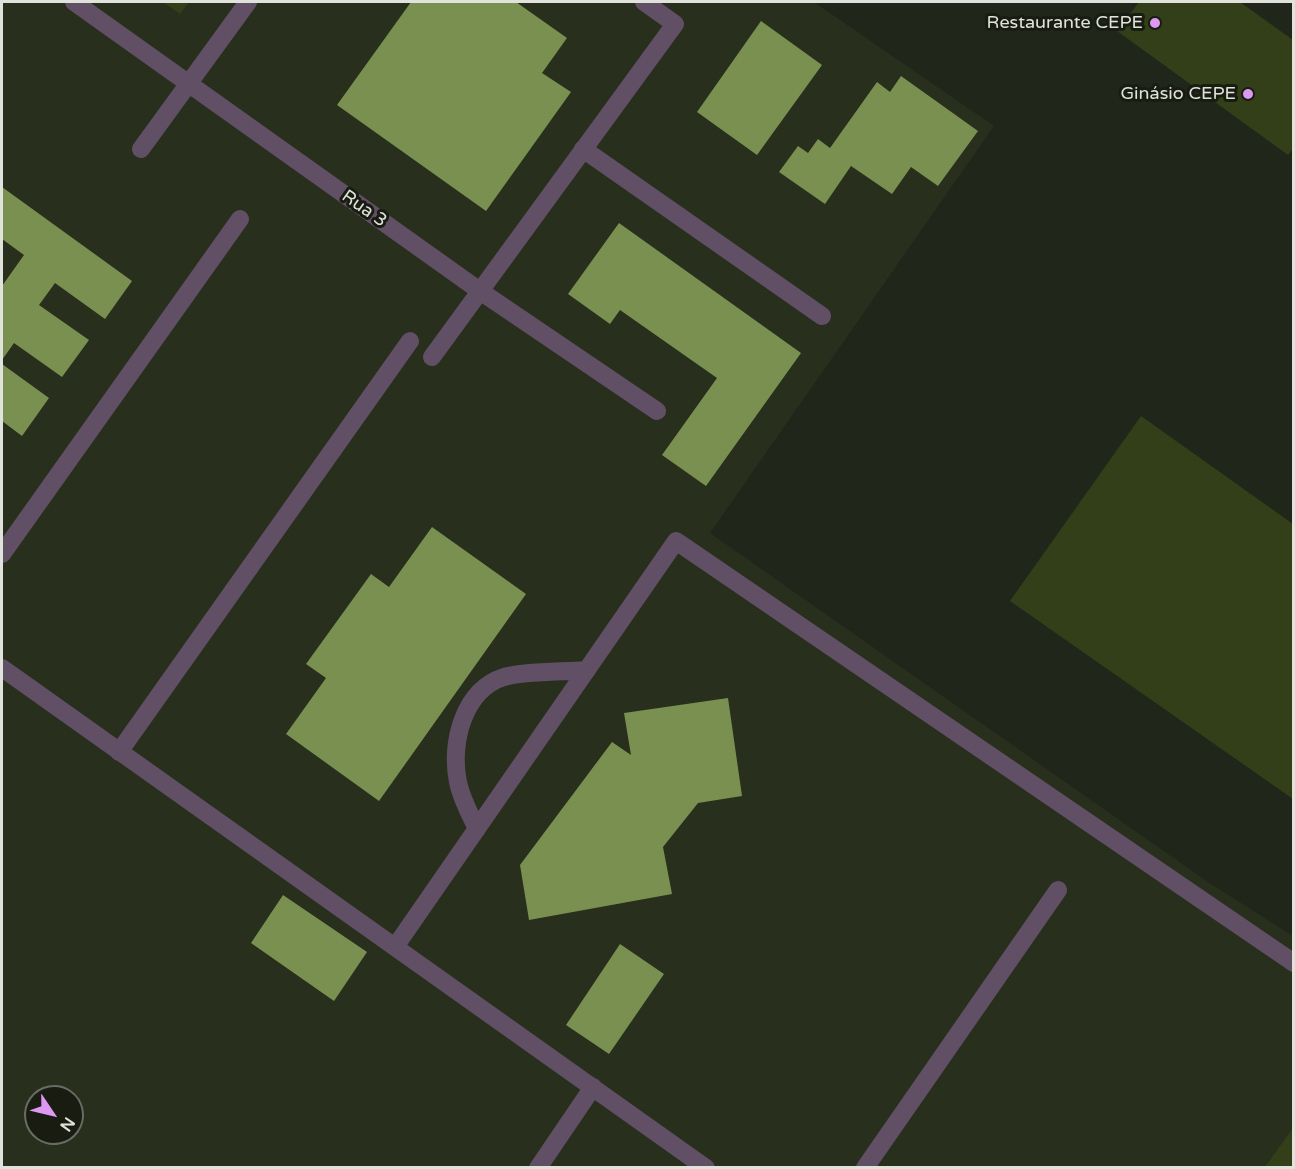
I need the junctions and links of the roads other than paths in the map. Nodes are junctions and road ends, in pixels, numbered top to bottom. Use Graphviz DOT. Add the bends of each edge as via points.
graph roads {
  1 [pos="74,2"];
  2 [pos="248,2"];
  3 [pos="644,2"];
  4 [pos="188,84"];
  5 [pos="141,149"];
  6 [pos="584,149"];
  7 [pos="240,219"];
  8 [pos="480,291"];
  9 [pos="822,316"];
  10 [pos="410,341"];
  11 [pos="432,357"];
  12 [pos="657,411"];
  13 [pos="2,555"];
  14 [pos="2,668"];
  15 [pos="587,670"];
  16 [pos="119,752"];
  17 [pos="477,829"];
  18 [pos="1058,890"];
  19 [pos="395,947"];
  20 [pos="1293,963"];
  21 [pos="594,1088"];
  22 [pos="538,1167"];
  23 [pos="706,1167"];
  24 [pos="865,1167"];
  1 -- 4 [label="lane, Rua 3"];
  2 -- 4 [label="lane"];
  3 -- 6 [label="lane" via="675,24"];
  4 -- 5 [label="lane"];
  4 -- 8 [label="lane, Rua 3"];
  6 -- 8 [label="lane"];
  6 -- 9 [label="lane"];
  7 -- 13 [label="lane"];
  8 -- 11 [label="lane"];
  8 -- 12 [label="lane, Rua 3"];
  10 -- 16 [label="lane"];
  14 -- 16 [label="lane"];
  15 -- 17 [label="lane"];
  15 -- 17 [label="lane" via="504,677 477,696 459,727 455,760 458,784"];
  15 -- 20 [label="lane" via="676,541"];
  16 -- 19 [label="lane"];
  17 -- 19 [label="lane"];
  18 -- 24 [label="lane"];
  19 -- 21 [label="lane"];
  21 -- 22 [label="lane"];
  21 -- 23 [label="lane"];
}
